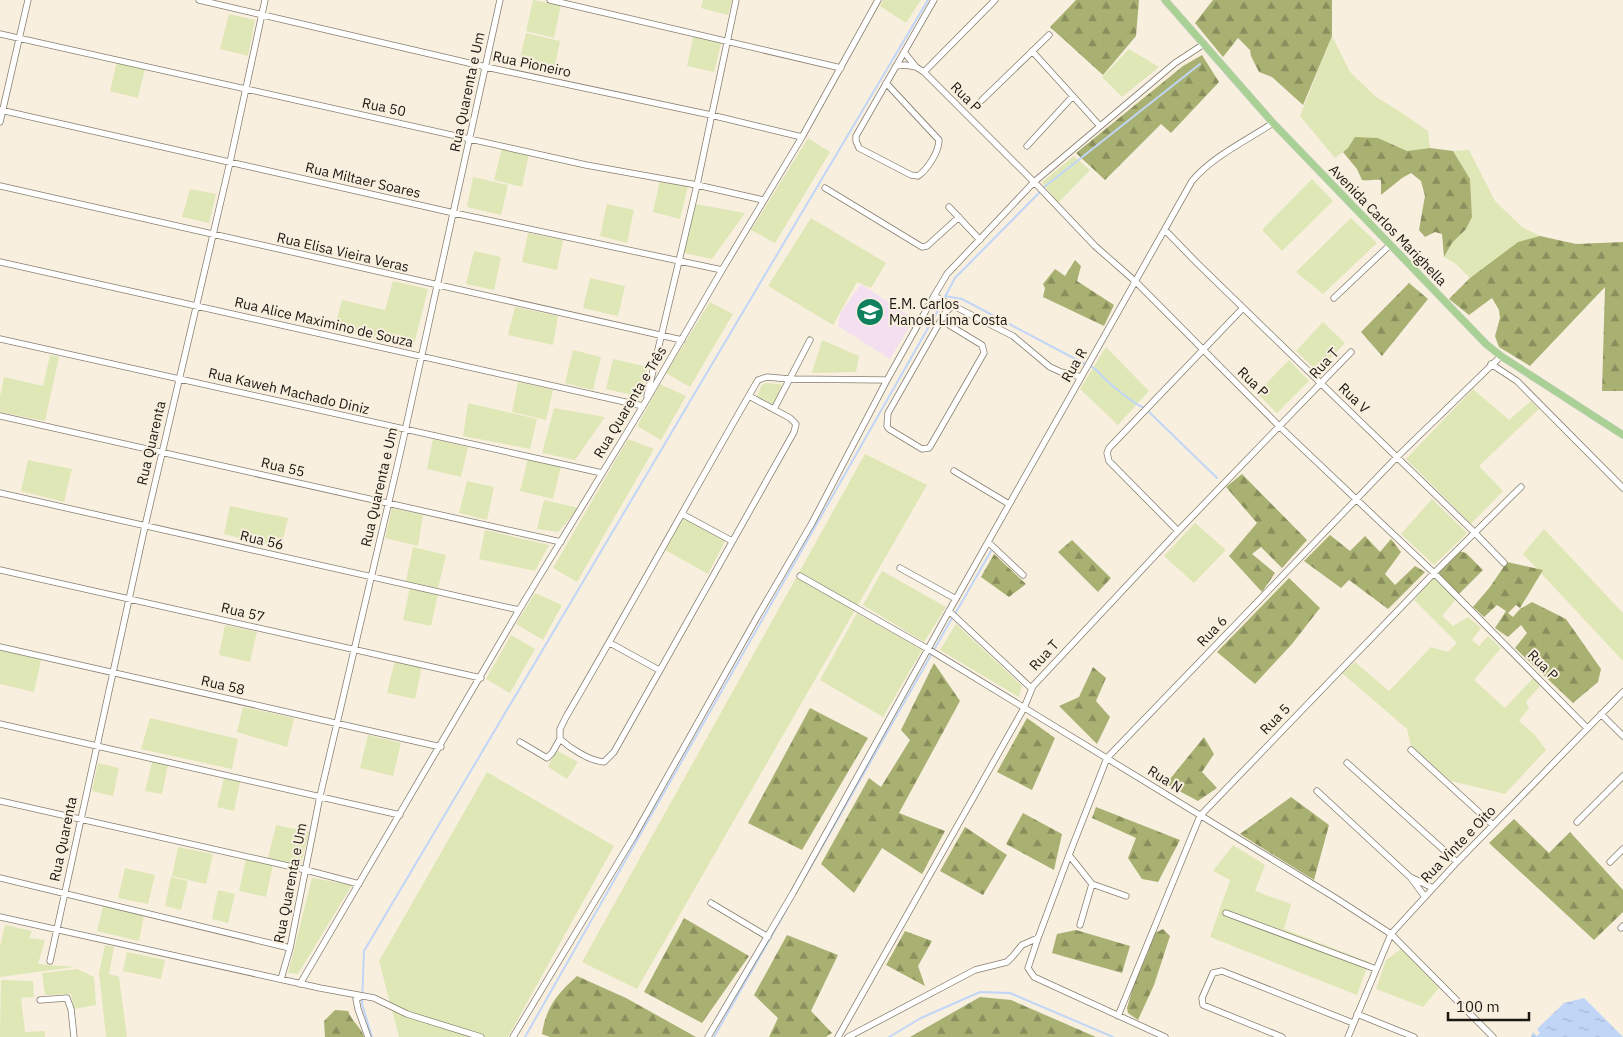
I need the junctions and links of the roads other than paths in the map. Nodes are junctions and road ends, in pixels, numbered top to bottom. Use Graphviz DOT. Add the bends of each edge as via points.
graph roads {
  1 [pos="28,0"];
  2 [pos="199,0"];
  3 [pos="265,0"];
  4 [pos="500,0"];
  5 [pos="550,0"];
  6 [pos="736,0"];
  7 [pos="878,0"];
  8 [pos="934,0"];
  9 [pos="995,0"];
  10 [pos="1165,0"];
  11 [pos="262,14"];
  12 [pos="0,34"];
  13 [pos="1049,35"];
  14 [pos="19,38"];
  15 [pos="726,40"];
  16 [pos="1204,44"];
  17 [pos="1032,51"];
  18 [pos="904,52"];
  19 [pos="896,66"];
  20 [pos="486,67"];
  21 [pos="916,67"];
  22 [pos="841,68"];
  23 [pos="924,72"];
  24 [pos="886,83"];
  25 [pos="245,90"];
  26 [pos="1072,97"];
  27 [pos="982,100"];
  28 [pos="1,110"];
  29 [pos="711,115"];
  30 [pos="0,122"];
  31 [pos="1273,123"];
  32 [pos="1100,126"];
  33 [pos="802,137"];
  34 [pos="470,138"];
  35 [pos="1027,146"];
  36 [pos="230,162"];
  37 [pos="1034,182"];
  38 [pos="696,185"];
  39 [pos="0,186"];
  40 [pos="825,188"];
  41 [pos="763,200"];
  42 [pos="949,207"];
  43 [pos="454,213"];
  44 [pos="959,217"];
  45 [pos="1165,230"];
  46 [pos="213,234"];
  47 [pos="980,240"];
  48 [pos="1390,245"];
  49 [pos="678,260"];
  50 [pos="0,262"];
  51 [pos="722,270"];
  52 [pos="1136,282"];
  53 [pos="436,286"];
  54 [pos="936,298"];
  55 [pos="1334,298"];
  56 [pos="950,305"];
  57 [pos="196,306"];
  58 [pos="1243,308"];
  59 [pos="945,313"];
  60 [pos="937,328"];
  61 [pos="952,328"];
  62 [pos="661,335"];
  63 [pos="0,338"];
  64 [pos="682,340"];
  65 [pos="810,340"];
  66 [pos="1202,350"];
  67 [pos="1351,352"];
  68 [pos="420,356"];
  69 [pos="1501,356"];
  70 [pos="1491,364"];
  71 [pos="1081,377"];
  72 [pos="179,379"];
  73 [pos="789,379"];
  74 [pos="887,380"];
  75 [pos="1321,384"];
  76 [pos="748,396"];
  77 [pos="644,404"];
  78 [pos="774,410"];
  79 [pos="0,416"];
  80 [pos="1280,426"];
  81 [pos="404,429"];
  82 [pos="1623,435"];
  83 [pos="162,453"];
  84 [pos="1397,457"];
  85 [pos="954,471"];
  86 [pos="602,473"];
  87 [pos="1521,488"];
  88 [pos="1623,488"];
  89 [pos="0,493"];
  90 [pos="1356,499"];
  91 [pos="388,504"];
  92 [pos="1010,504"];
  93 [pos="682,514"];
  94 [pos="145,526"];
  95 [pos="1178,531"];
  96 [pos="1475,533"];
  97 [pos="732,541"];
  98 [pos="561,542"];
  99 [pos="988,542"];
  100 [pos="1504,563"];
  101 [pos="900,568"];
  102 [pos="0,570"];
  103 [pos="1434,573"];
  104 [pos="1023,574"];
  105 [pos="800,576"];
  106 [pos="371,577"];
  107 [pos="956,599"];
  108 [pos="129,600"];
  109 [pos="520,610"];
  110 [pos="952,613"];
  111 [pos="610,643"];
  112 [pos="0,647"];
  113 [pos="354,650"];
  114 [pos="931,651"];
  115 [pos="659,670"];
  116 [pos="112,673"];
  117 [pos="481,678"];
  118 [pos="1031,688"];
  119 [pos="1623,692"];
  120 [pos="1024,708"];
  121 [pos="1601,714"];
  122 [pos="0,724"];
  123 [pos="338,724"];
  124 [pos="1587,728"];
  125 [pos="1623,736"];
  126 [pos="560,739"];
  127 [pos="520,742"];
  128 [pos="96,746"];
  129 [pos="441,747"];
  130 [pos="1411,750"];
  131 [pos="1108,758"];
  132 [pos="1347,763"];
  133 [pos="1623,776"];
  134 [pos="1317,790"];
  135 [pos="320,796"];
  136 [pos="0,801"];
  137 [pos="400,815"];
  138 [pos="1200,816"];
  139 [pos="80,819"];
  140 [pos="1577,822"];
  141 [pos="1493,825"];
  142 [pos="1623,849"];
  143 [pos="1069,855"];
  144 [pos="1457,862"];
  145 [pos="1610,862"];
  146 [pos="306,870"];
  147 [pos="1410,877"];
  148 [pos="0,878"];
  149 [pos="359,884"];
  150 [pos="1092,884"];
  151 [pos="1433,888"];
  152 [pos="64,893"];
  153 [pos="1126,896"];
  154 [pos="1425,897"];
  155 [pos="711,903"];
  156 [pos="1226,913"];
  157 [pos="0,917"];
  158 [pos="1080,925"];
  159 [pos="57,929"];
  160 [pos="1391,934"];
  161 [pos="768,937"];
  162 [pos="1038,938"];
  163 [pos="290,948"];
  164 [pos="50,961"];
  165 [pos="1376,970"];
  166 [pos="281,979"];
  167 [pos="300,984"];
  168 [pos="364,996"];
  169 [pos="40,1000"];
  170 [pos="1357,1014"];
  171 [pos="1118,1016"];
  172 [pos="1353,1023"];
  173 [pos="74,1037"];
  174 [pos="368,1037"];
  175 [pos="482,1037"];
  176 [pos="513,1037"];
  177 [pos="708,1037"];
  178 [pos="838,1037"];
  179 [pos="848,1037"];
  180 [pos="1165,1037"];
  181 [pos="1282,1037"];
  182 [pos="1348,1037"];
  183 [pos="1414,1037"];
  184 [pos="1493,1037"];
  1 -- 14 [label="street"];
  2 -- 11 [label="street, Rua Pioneiro"];
  3 -- 11 [label="street, Rua Quarenta"];
  4 -- 20 [label="street, Rua Quarenta e Um"];
  5 -- 15 [label="street"];
  6 -- 15 [label="street"];
  7 -- 22 [label="street, Rua Quarenta e Três"];
  8 -- 18 [label="street"];
  9 -- 23 [label="street"];
  10 -- 16 [label="main road, Avenida Carlos Marighella"];
  11 -- 20 [label="street, Rua Pioneiro"];
  11 -- 25 [label="street, Rua Quarenta"];
  12 -- 14 [label="street, Rua 50"];
  13 -- 17 [label="street"];
  14 -- 25 [label="street, Rua 50"];
  14 -- 28 [label="street"];
  15 -- 22 [label="street"];
  15 -- 29 [label="street"];
  16 -- 31 [label="main road, Avenida Carlos Marighella"];
  16 -- 32 [label="street" via="1175,63"];
  17 -- 26 [label="street"];
  17 -- 27 [label="street"];
  18 -- 19 [label="street"];
  18 -- 21 [label="street, Rua P"];
  19 -- 21 [label="street"];
  19 -- 24 [label="street"];
  20 -- 29 [label="street, Rua Pioneiro"];
  20 -- 34 [label="street, Rua Quarenta e Um"];
  21 -- 23 [label="street, Rua P"];
  22 -- 33 [label="street, Rua Quarenta e Três"];
  23 -- 37 [label="street, Rua P"];
  24 -- 24 [label="street" via="939,140 938,148 918,176 871,156 857,146 856,136"];
  25 -- 34 [label="street, Rua 50"];
  25 -- 36 [label="street, Rua Quarenta"];
  26 -- 32 [label="street"];
  26 -- 35 [label="street"];
  28 -- 30 [label="street"];
  28 -- 36 [label="street, Rua Miltaer Soares"];
  29 -- 33 [label="street, Rua Pioneiro"];
  29 -- 38 [label="street"];
  31 -- 45 [label="street, Rua R" via="1201,170"];
  31 -- 48 [label="main road, Avenida Carlos Marighella"];
  32 -- 37 [label="street"];
  33 -- 41 [label="street, Rua Quarenta e Três"];
  34 -- 38 [label="street, Rua 50" via="586,165"];
  34 -- 43 [label="street, Rua Quarenta e Um"];
  36 -- 43 [label="street, Rua Miltaer Soares"];
  36 -- 46 [label="street, Rua Quarenta"];
  37 -- 47 [label="street"];
  37 -- 52 [label="street, Rua P" via="1095,246"];
  38 -- 41 [label="street, Rua 50"];
  38 -- 49 [label="street"];
  39 -- 46 [label="street, Rua Elisa Vieira Veras"];
  40 -- 44 [label="street" via="924,247"];
  41 -- 51 [label="street, Rua Quarenta e Três"];
  42 -- 44 [label="street"];
  43 -- 49 [label="street, Rua Miltaer Soares"];
  43 -- 53 [label="street, Rua Quarenta e Um"];
  44 -- 47 [label="street"];
  45 -- 52 [label="street, Rua R"];
  45 -- 58 [label="street, Rua V"];
  46 -- 53 [label="street, Rua Elisa Vieira Veras"];
  46 -- 57 [label="street, Rua Quarenta"];
  47 -- 54 [label="street" via="947,274"];
  48 -- 55 [label="street"];
  48 -- 69 [label="main road, Avenida Carlos Marighella"];
  49 -- 51 [label="street, Rua Miltaer Soares"];
  49 -- 62 [label="street"];
  50 -- 57 [label="street, Rua Alice Maximino de Souza"];
  51 -- 64 [label="street, Rua Quarenta e Três"];
  52 -- 66 [label="street, Rua P"];
  52 -- 71 [label="street, Rua R"];
  53 -- 62 [label="street, Rua Elisa Vieira Veras"];
  53 -- 68 [label="street, Rua Quarenta e Um"];
  54 -- 56 [label="street"];
  54 -- 74 [label="street"];
  56 -- 59 [label="street"];
  56 -- 71 [label="street" via="1012,336 1050,367"];
  57 -- 68 [label="street, Rua Alice Maximino de Souza"];
  57 -- 72 [label="street, Rua Quarenta"];
  58 -- 66 [label="street"];
  58 -- 75 [label="street, Rua V"];
  59 -- 60 [label="street"];
  59 -- 61 [label="street"];
  60 -- 61 [label="street"];
  60 -- 61 [label="street" via="888,413 886,424 889,429 926,450 984,353 982,345"];
  62 -- 64 [label="street, Rua Elisa Vieira Veras"];
  62 -- 77 [label="street"];
  63 -- 72 [label="street, Rua Kaweh Machado Diniz"];
  64 -- 77 [label="street, Rua Quarenta e Três"];
  65 -- 73 [label="street"];
  66 -- 80 [label="street, Rua P"];
  66 -- 95 [label="street" via="1109,448 1107,458"];
  67 -- 75 [label="street, Rua T"];
  68 -- 77 [label="street, Rua Alice Maximino de Souza"];
  68 -- 81 [label="street, Rua Quarenta e Um"];
  69 -- 70 [label="street, Rua 6"];
  69 -- 82 [label="main road, Avenida Carlos Marighella"];
  70 -- 84 [label="street, Rua 6"];
  70 -- 88 [label="street" via="1517,381"];
  71 -- 92 [label="street, Rua R"];
  72 -- 81 [label="street, Rua Kaweh Machado Diniz"];
  72 -- 83 [label="street, Rua Quarenta"];
  73 -- 74 [label="street"];
  73 -- 76 [label="street" via="758,380"];
  73 -- 78 [label="street"];
  74 -- 176 [label="street" via="812,523 634,836"];
  75 -- 80 [label="street, Rua T"];
  75 -- 84 [label="street, Rua V"];
  76 -- 78 [label="street"];
  76 -- 93 [label="street"];
  77 -- 86 [label="street, Rua Quarenta e Três"];
  78 -- 97 [label="street" via="794,421 794,432"];
  79 -- 83 [label="street, Rua 55"];
  80 -- 90 [label="street, Rua P"];
  80 -- 95 [label="street, Rua T"];
  81 -- 86 [label="street, Rua Kaweh Machado Diniz"];
  81 -- 91 [label="street, Rua Quarenta e Um"];
  83 -- 91 [label="street, Rua 55"];
  83 -- 94 [label="street, Rua Quarenta"];
  84 -- 90 [label="street, Rua 6"];
  84 -- 96 [label="street, Rua V"];
  85 -- 92 [label="street"];
  86 -- 98 [label="street, Rua Quarenta e Três"];
  87 -- 96 [label="street, Rua 5"];
  89 -- 94 [label="street, Rua 56"];
  90 -- 103 [label="street, Rua P"];
  90 -- 131 [label="street, Rua 6"];
  91 -- 98 [label="street, Rua 55"];
  91 -- 106 [label="street, Rua Quarenta e Um"];
  92 -- 99 [label="street, Rua R"];
  93 -- 97 [label="street"];
  93 -- 111 [label="street"];
  94 -- 106 [label="street, Rua 56"];
  94 -- 108 [label="street, Rua Quarenta"];
  95 -- 118 [label="street, Rua T"];
  96 -- 100 [label="street, Rua V"];
  96 -- 103 [label="street, Rua 5"];
  97 -- 115 [label="street"];
  98 -- 109 [label="street, Rua Quarenta e Três"];
  99 -- 104 [label="street"];
  99 -- 107 [label="street, Rua R"];
  101 -- 107 [label="street"];
  102 -- 108 [label="street, Rua 57"];
  103 -- 124 [label="street, Rua P"];
  103 -- 138 [label="street, Rua 5"];
  105 -- 114 [label="street, Rua N"];
  106 -- 109 [label="street, Rua 56"];
  106 -- 113 [label="street, Rua Quarenta e Um"];
  107 -- 110 [label="street, Rua R"];
  108 -- 113 [label="street, Rua 57"];
  108 -- 116 [label="street, Rua Quarenta"];
  109 -- 117 [label="street, Rua Quarenta e Três"];
  110 -- 114 [label="street, Rua R"];
  110 -- 118 [label="street"];
  111 -- 115 [label="street"];
  111 -- 126 [label="street" via="563,723"];
  112 -- 116 [label="street, Rua 58"];
  113 -- 117 [label="street, Rua 57"];
  113 -- 123 [label="street, Rua Quarenta e Um"];
  114 -- 120 [label="street, Rua N"];
  114 -- 161 [label="street, Rua R"];
  115 -- 126 [label="street" via="609,759 597,761"];
  116 -- 123 [label="street, Rua 58"];
  116 -- 128 [label="street, Rua Quarenta"];
  117 -- 129 [label="street, Rua Quarenta e Três"];
  118 -- 120 [label="street, Rua T"];
  119 -- 121 [label="street, Rua Vinte e Oito"];
  120 -- 131 [label="street, Rua N"];
  120 -- 178 [label="street, Rua T"];
  121 -- 124 [label="street, Rua Vinte e Oito"];
  121 -- 125 [label="street"];
  122 -- 128 [label="street"];
  123 -- 129 [label="street, Rua 58"];
  123 -- 135 [label="street, Rua Quarenta e Um"];
  124 -- 141 [label="street, Rua Vinte e Oito"];
  126 -- 127 [label="street" via="547,758"];
  128 -- 135 [label="street"];
  128 -- 139 [label="street, Rua Quarenta"];
  129 -- 137 [label="street, Rua Quarenta e Três"];
  130 -- 141 [label="street"];
  131 -- 138 [label="street, Rua N"];
  131 -- 143 [label="street, Rua 6"];
  132 -- 144 [label="street"];
  133 -- 140 [label="street"];
  134 -- 147 [label="street"];
  135 -- 137 [label="street"];
  135 -- 146 [label="street, Rua Quarenta e Um"];
  136 -- 139 [label="street"];
  137 -- 149 [label="street, Rua Quarenta e Três"];
  138 -- 160 [label="street, Rua N"];
  138 -- 171 [label="street, Rua 5"];
  139 -- 146 [label="street"];
  139 -- 152 [label="street, Rua Quarenta"];
  141 -- 144 [label="street, Rua Vinte e Oito"];
  142 -- 145 [label="street"];
  143 -- 150 [label="street"];
  143 -- 162 [label="street, Rua 6"];
  144 -- 151 [label="street, Rua Vinte e Oito"];
  146 -- 149 [label="street"];
  146 -- 163 [label="street, Rua Quarenta e Um"];
  147 -- 151 [label="street"];
  147 -- 154 [label="street"];
  148 -- 152 [label="street"];
  149 -- 167 [label="street, Rua Quarenta e Três"];
  150 -- 153 [label="street"];
  150 -- 158 [label="street"];
  151 -- 154 [label="street, Rua Vinte e Oito"];
  152 -- 159 [label="street, Rua Quarenta"];
  152 -- 163 [label="street"];
  154 -- 160 [label="street, Rua Vinte e Oito"];
  155 -- 161 [label="street"];
  156 -- 165 [label="street"];
  157 -- 159 [label="street"];
  159 -- 164 [label="street, Rua Quarenta"];
  159 -- 166 [label="street"];
  160 -- 165 [label="street, Rua Vinte e Oito"];
  160 -- 184 [label="street, Rua N"];
  161 -- 177 [label="street, Rua R"];
  162 -- 171 [label="street, Rua 6" via="1028,965 1034,977"];
  162 -- 179 [label="street" via="1022,945 1007,962 975,970"];
  163 -- 166 [label="street, Rua Quarenta e Um"];
  165 -- 170 [label="street, Rua Vinte e Oito"];
  166 -- 167 [label="street"];
  167 -- 168 [label="street"];
  168 -- 174 [label="street" via="356,999"];
  168 -- 175 [label="street" via="422,1020"];
  169 -- 173 [label="street" via="67,998"];
  170 -- 172 [label="street, Rua Vinte e Oito"];
  170 -- 183 [label="street"];
  171 -- 180 [label="street"];
  172 -- 181 [label="street" via="1222,970 1213,973 1202,998 1203,1005"];
  172 -- 182 [label="street, Rua Vinte e Oito"];
}
